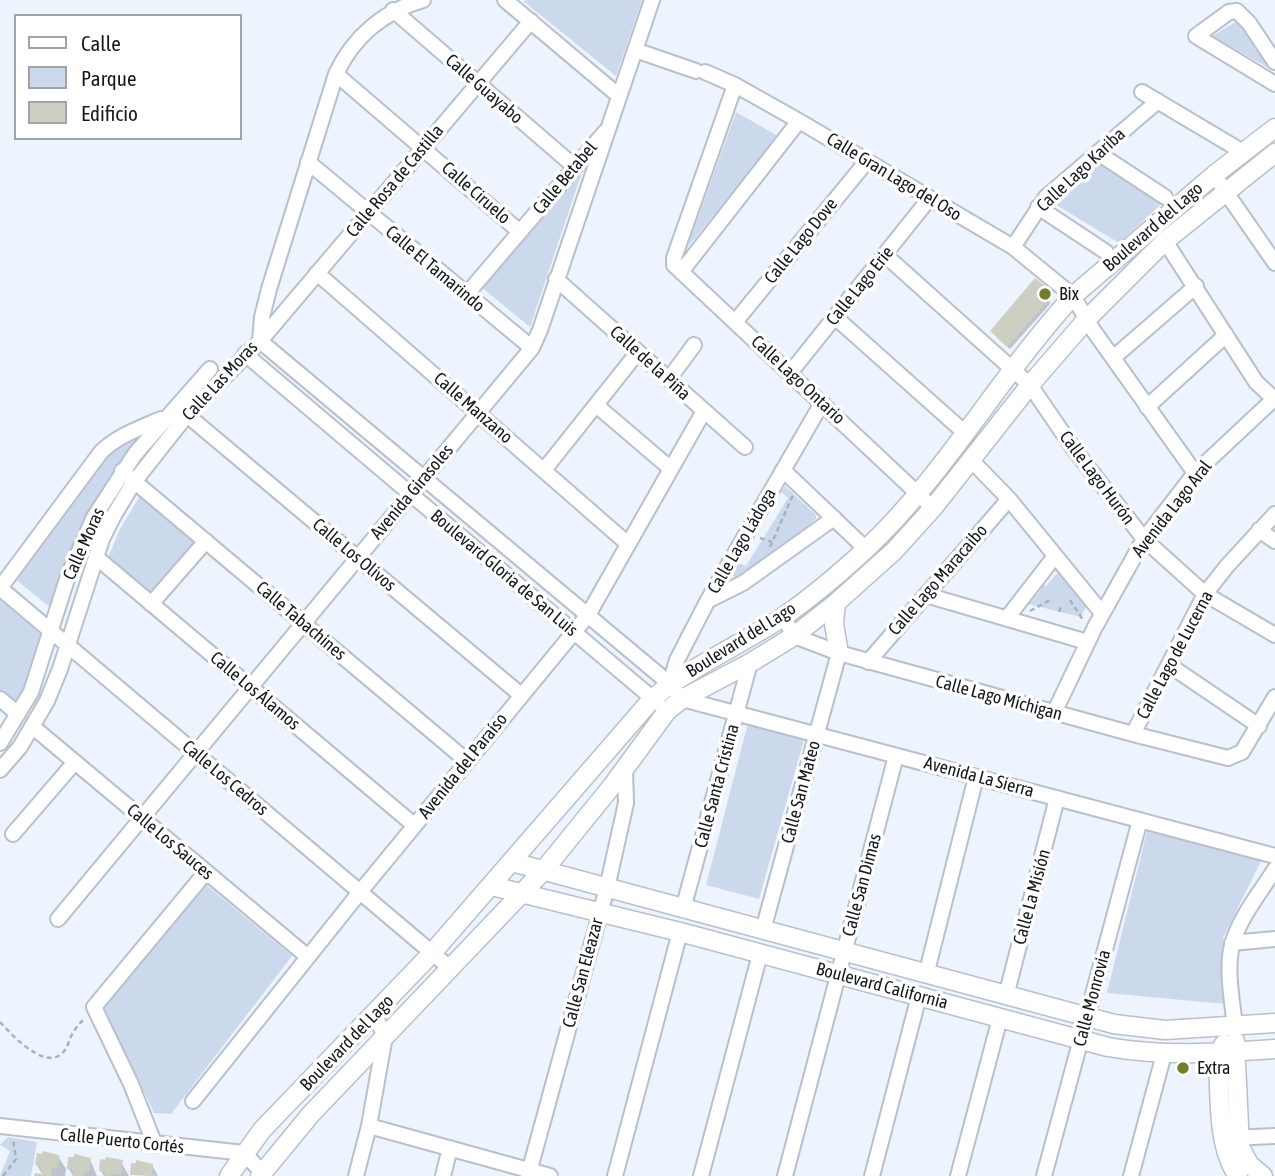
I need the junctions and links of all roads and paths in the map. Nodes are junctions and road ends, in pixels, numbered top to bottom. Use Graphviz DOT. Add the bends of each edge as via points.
graph roads {
  1 [pos="423,0"];
  2 [pos="505,0"];
  3 [pos="652,0"];
  4 [pos="393,10"];
  5 [pos="531,21"];
  6 [pos="635,50"];
  7 [pos="1275,62"];
  8 [pos="336,74"];
  9 [pos="1275,83"];
  10 [pos="478,84"];
  11 [pos="735,85"];
  12 [pos="1142,92"];
  13 [pos="620,96"];
  14 [pos="1158,102"];
  15 [pos="799,121"];
  16 [pos="610,125"];
  17 [pos="1275,128"];
  18 [pos="424,148"];
  19 [pos="1243,152"];
  20 [pos="1098,153"];
  21 [pos="1275,153"];
  22 [pos="867,161"];
  23 [pos="308,162"];
  24 [pos="575,167"];
  25 [pos="1214,175"];
  26 [pos="1227,191"];
  27 [pos="1165,197"];
  28 [pos="929,199"];
  29 [pos="1038,207"];
  30 [pos="368,213"];
  31 [pos="520,232"];
  32 [pos="1165,240"];
  33 [pos="1013,247"];
  34 [pos="1106,252"];
  35 [pos="885,255"];
  36 [pos="1275,263"];
  37 [pos="678,270"];
  38 [pos="317,273"];
  39 [pos="556,279"];
  40 [pos="1196,286"];
  41 [pos="466,295"];
  42 [pos="1073,296"];
  43 [pos="835,317"];
  44 [pos="1087,319"];
  45 [pos="735,322"];
  46 [pos="1226,335"];
  47 [pos="260,341"];
  48 [pos="694,345"];
  49 [pos="532,348"];
  50 [pos="638,352"];
  51 [pos="245,354"];
  52 [pos="1113,358"];
  53 [pos="210,369"];
  54 [pos="1013,370"];
  55 [pos="790,373"];
  56 [pos="669,379"];
  57 [pos="1030,385"];
  58 [pos="1275,399"];
  59 [pos="822,403"];
  60 [pos="596,405"];
  61 [pos="1147,407"];
  62 [pos="704,411"];
  63 [pos="478,413"];
  64 [pos="187,415"];
  65 [pos="166,417"];
  66 [pos="964,432"];
  67 [pos="745,447"];
  68 [pos="971,460"];
  69 [pos="671,469"];
  70 [pos="544,470"];
  71 [pos="783,470"];
  72 [pos="122,471"];
  73 [pos="1195,474"];
  74 [pos="424,478"];
  75 [pos="134,482"];
  76 [pos="798,484"];
  77 [pos="411,494"];
  78 [pos="919,495"];
  79 [pos="1009,499"];
  80 [pos="933,508"];
  81 [pos="1275,514"];
  82 [pos="834,518"];
  83 [pos="1259,530"];
  84 [pos="1144,539"];
  85 [pos="206,541"];
  86 [pos="1275,541"];
  87 [pos="628,544"];
  88 [pos="866,549"];
  89 [pos="1055,556"];
  90 [pos="96,557"];
  91 [pos="358,558"];
  92 [pos="767,567"];
  93 [pos="0,588"];
  94 [pos="1205,594"];
  95 [pos="926,595"];
  96 [pos="1052,599"];
  97 [pos="708,600"];
  98 [pos="1070,600"];
  99 [pos="836,603"];
  100 [pos="151,604"];
  101 [pos="1062,604"];
  102 [pos="1059,612"];
  103 [pos="1102,613"];
  104 [pos="588,615"];
  105 [pos="783,616"];
  106 [pos="1011,619"];
  107 [pos="303,623"];
  108 [pos="573,632"];
  109 [pos="1275,635"];
  110 [pos="794,636"];
  111 [pos="1090,637"];
  112 [pos="60,638"];
  113 [pos="839,653"];
  114 [pos="868,662"];
  115 [pos="750,663"];
  116 [pos="1169,666"];
  117 [pos="670,684"];
  118 [pos="250,687"];
  119 [pos="521,695"];
  120 [pos="1275,697"];
  121 [pos="653,698"];
  122 [pos="0,699"];
  123 [pos="682,699"];
  124 [pos="667,711"];
  125 [pos="737,713"];
  126 [pos="1054,713"];
  127 [pos="18,714"];
  128 [pos="1258,726"];
  129 [pos="33,727"];
  130 [pos="817,734"];
  131 [pos="1133,734"];
  132 [pos="0,743"];
  133 [pos="195,753"];
  134 [pos="896,756"];
  135 [pos="467,761"];
  136 [pos="75,762"];
  137 [pos="625,768"];
  138 [pos="0,770"];
  139 [pos="976,777"];
  140 [pos="1056,798"];
  141 [pos="142,818"];
  142 [pos="1140,820"];
  143 [pos="414,825"];
  144 [pos="13,834"];
  145 [pos="1275,856"];
  146 [pos="512,862"];
  147 [pos="1275,869"];
  148 [pos="543,871"];
  149 [pos="206,872"];
  150 [pos="492,886"];
  151 [pos="607,888"];
  152 [pos="360,892"];
  153 [pos="520,894"];
  154 [pos="683,909"];
  155 [pos="600,912"];
  156 [pos="58,919"];
  157 [pos="763,930"];
  158 [pos="680,932"];
  159 [pos="1275,939"];
  160 [pos="1232,943"];
  161 [pos="844,952"];
  162 [pos="432,953"];
  163 [pos="760,954"];
  164 [pos="307,957"];
  165 [pos="450,968"];
  166 [pos="838,975"];
  167 [pos="926,975"];
  168 [pos="919,996"];
  169 [pos="1006,996"];
  170 [pos="93,1007"];
  171 [pos="374,1014"];
  172 [pos="1000,1018"];
  173 [pos="1086,1018"];
  174 [pos="0,1022"];
  175 [pos="1275,1023"];
  176 [pos="1235,1026"];
  177 [pos="385,1036"];
  178 [pos="1081,1040"];
  179 [pos="1275,1049"];
  180 [pos="1227,1053"];
  181 [pos="1164,1054"];
  182 [pos="193,1101"];
  183 [pos="369,1126"];
  184 [pos="7,1127"];
  185 [pos="1275,1136"];
  186 [pos="1232,1138"];
  187 [pos="155,1145"];
  188 [pos="450,1148"];
  189 [pos="244,1153"];
  190 [pos="1242,1172"];
  191 [pos="529,1173"];
  192 [pos="261,1175"];
  193 [pos="3,1176"];
  194 [pos="229,1176"];
  195 [pos="356,1176"];
  196 [pos="443,1176"];
  197 [pos="550,1176"];
  198 [pos="615,1176"];
  199 [pos="701,1176"];
  200 [pos="785,1176"];
  201 [pos="872,1176"];
  202 [pos="958,1176"];
  203 [pos="1044,1176"];
  204 [pos="1131,1176"];
  205 [pos="1263,1176"];
  1 -- 4 [label="street, Calle Las Moras"];
  2 -- 5 [label="street"];
  3 -- 6 [label="street, Avenida Girasoles"];
  4 -- 8 [label="street, Calle Las Moras" via="354,44"];
  4 -- 10 [label="street, Calle Guayabo"];
  5 -- 10 [label="street, Calle Rosa de Castilla"];
  5 -- 13 [label="street"];
  6 -- 11 [label="street, Calle Gran Lago del Oso"];
  6 -- 13 [label="street, Avenida Girasoles"];
  7 -- 9 [label="street" via="1237,11 1196,36"];
  8 -- 18 [label="street, Calle Ciruelo"];
  8 -- 23 [label="street, Calle Las Moras"];
  10 -- 18 [label="street, Calle Rosa de Castilla"];
  10 -- 24 [label="street, Calle Guayabo"];
  11 -- 15 [label="street, Calle Gran Lago del Oso"];
  11 -- 37 [label="street" via="674,258"];
  12 -- 14 [label="street"];
  13 -- 16 [label="street, Avenida Girasoles"];
  14 -- 19 [label="street"];
  14 -- 20 [label="street, Calle Lago Kariba"];
  15 -- 22 [label="street, Calle Gran Lago del Oso"];
  15 -- 37 [label="street"];
  16 -- 24 [label="street, Calle Betabel"];
  16 -- 39 [label="street, Avenida Girasoles"];
  17 -- 19 [label="street, Boulevard del Lago"];
  18 -- 30 [label="street, Calle Rosa de Castilla"];
  18 -- 31 [label="street, Calle Ciruelo"];
  19 -- 25 [label="street, Boulevard del Lago"];
  20 -- 27 [label="street"];
  20 -- 29 [label="street, Calle Lago Kariba"];
  21 -- 26 [label="street, Boulevard del Lago"];
  22 -- 28 [label="street, Calle Gran Lago del Oso"];
  22 -- 45 [label="street, Calle Lago Dove"];
  23 -- 30 [label="street, Calle El Tamarindo"];
  23 -- 47 [label="street, Calle Las Moras" via="269,289"];
  24 -- 31 [label="street, Calle Betabel"];
  25 -- 26 [label="street"];
  25 -- 42 [label="street, Boulevard del Lago"];
  26 -- 32 [label="street, Boulevard del Lago"];
  26 -- 36 [label="street"];
  28 -- 33 [label="street, Calle Gran Lago del Oso"];
  28 -- 35 [label="street, Calle Lago Erie"];
  29 -- 33 [label="street, Calle Lago Kariba"];
  29 -- 34 [label="street"];
  30 -- 38 [label="street, Calle Rosa de Castilla"];
  30 -- 41 [label="street, Calle El Tamarindo"];
  31 -- 41 [label="street, Calle Betabel"];
  32 -- 40 [label="street"];
  32 -- 44 [label="street, Boulevard del Lago"];
  33 -- 42 [label="street, Calle Gran Lago del Oso"];
  35 -- 43 [label="street, Calle Lago Erie"];
  35 -- 54 [label="street, Calle Lago Hurón"];
  37 -- 45 [label="street, Calle Lago Ontario"];
  38 -- 47 [label="street, Calle Rosa de Castilla"];
  38 -- 63 [label="street, Calle Manzano"];
  39 -- 49 [label="street, Avenida Girasoles"];
  39 -- 50 [label="street, Calle de la Piña"];
  40 -- 46 [label="street"];
  40 -- 52 [label="street"];
  41 -- 49 [label="street, Calle El Tamarindo"];
  42 -- 44 [label="street, Calle Gran Lago del Oso"];
  42 -- 54 [label="street, Boulevard del Lago"];
  43 -- 55 [label="street, Calle Lago Erie"];
  43 -- 66 [label="street"];
  44 -- 52 [label="street, Calle Gran Lago del Oso"];
  44 -- 57 [label="street, Boulevard del Lago"];
  45 -- 55 [label="street, Calle Lago Ontario"];
  46 -- 58 [label="street" via="1256,382"];
  46 -- 61 [label="street"];
  47 -- 51 [label="street, Calle Las Moras"];
  47 -- 74 [label="street, Boulevard Gloria de San Luis"];
  48 -- 56 [label="street"];
  49 -- 63 [label="street, Avenida Girasoles"];
  50 -- 56 [label="street, Calle de la Piña"];
  50 -- 60 [label="street"];
  51 -- 64 [label="street, Calle Las Moras"];
  51 -- 77 [label="street, Boulevard Gloria de San Luis"];
  52 -- 61 [label="street, Calle Gran Lago del Oso"];
  53 -- 65 [label="street, Calle Moras"];
  54 -- 57 [label="street, Calle Lago Hurón"];
  54 -- 66 [label="street, Boulevard del Lago"];
  55 -- 59 [label="street, Calle Lago Ontario"];
  56 -- 62 [label="street, Calle de la Piña"];
  57 -- 68 [label="street, Boulevard del Lago"];
  57 -- 84 [label="street, Calle Lago Hurón"];
  58 -- 73 [label="street, Avenida Lago Aral"];
  59 -- 71 [label="street, Calle Lago Ládoga"];
  59 -- 78 [label="street, Calle Lago Ontario"];
  60 -- 69 [label="street"];
  60 -- 70 [label="street"];
  61 -- 73 [label="street, Calle Gran Lago del Oso"];
  62 -- 67 [label="street, Calle de la Piña"];
  62 -- 69 [label="street, Avenida del Paraíso"];
  63 -- 70 [label="street, Calle Manzano"];
  63 -- 74 [label="street, Avenida Girasoles"];
  64 -- 75 [label="street, Calle Las Moras"];
  64 -- 91 [label="street, Calle Los Olivos"];
  65 -- 72 [label="street, Calle Moras"];
  65 -- 93 [label="street" via="109,444"];
  66 -- 78 [label="street, Boulevard del Lago"];
  68 -- 79 [label="street"];
  68 -- 80 [label="street, Boulevard del Lago"];
  69 -- 87 [label="street, Avenida del Paraíso"];
  70 -- 87 [label="street, Calle Manzano"];
  71 -- 76 [label="street"];
  71 -- 97 [label="street, Calle Lago Ládoga"];
  72 -- 75 [label="street, Calle Tabachines"];
  72 -- 112 [label="street, Calle Moras" via="85,535 68,576"];
  73 -- 84 [label="street, Avenida Lago Aral"];
  74 -- 77 [label="street, Avenida Girasoles"];
  74 -- 104 [label="street, Boulevard Gloria de San Luis"];
  75 -- 85 [label="street, Calle Tabachines"];
  75 -- 90 [label="street, Calle Las Moras"];
  76 -- 82 [label="street"];
  76 -- 92 [label="path" via="766,558"];
  77 -- 91 [label="street, Avenida Girasoles"];
  77 -- 108 [label="street, Boulevard Gloria de San Luis"];
  78 -- 80 [label="street, Calle Lago Ontario"];
  78 -- 88 [label="street, Boulevard del Lago"];
  79 -- 89 [label="street"];
  79 -- 95 [label="street, Calle Lago Maracaibo"];
  80 -- 99 [label="street, Boulevard del Lago"];
  81 -- 83 [label="street, Calle Lago de Lucerna"];
  82 -- 88 [label="street"];
  82 -- 92 [label="street"];
  83 -- 86 [label="street"];
  83 -- 94 [label="street, Calle Lago de Lucerna"];
  84 -- 94 [label="street, Calle Lago Hurón"];
  84 -- 103 [label="street, Avenida Lago Aral"];
  85 -- 100 [label="street"];
  85 -- 107 [label="street, Calle Tabachines"];
  87 -- 104 [label="street, Avenida del Paraíso"];
  88 -- 105 [label="street, Boulevard del Lago"];
  89 -- 103 [label="street"];
  89 -- 106 [label="street"];
  90 -- 100 [label="street, Calle Los Álamos"];
  90 -- 112 [label="street, Calle Las Moras"];
  91 -- 107 [label="street, Avenida Girasoles"];
  91 -- 119 [label="street, Calle Los Olivos"];
  92 -- 97 [label="street"];
  93 -- 112 [label="street, Calle Los Cedros"];
  94 -- 109 [label="street, Calle Lago Hurón"];
  94 -- 116 [label="street, Calle Lago de Lucerna"];
  95 -- 106 [label="street"];
  95 -- 114 [label="street, Calle Lago Maracaibo"];
  96 -- 106 [label="path"];
  97 -- 117 [label="street, Calle Lago Ládoga" via="677,660"];
  98 -- 111 [label="path"];
  99 -- 110 [label="street, Boulevard del Lago"];
  99 -- 113 [label="street"];
  100 -- 118 [label="street, Calle Los Álamos"];
  101 -- 102 [label="path"];
  103 -- 111 [label="street, Avenida Lago Aral"];
  104 -- 108 [label="street, Avenida del Paraíso"];
  104 -- 117 [label="street, Boulevard Gloria de San Luis"];
  105 -- 110 [label="street"];
  105 -- 117 [label="street, Boulevard del Lago"];
  106 -- 111 [label="street"];
  107 -- 118 [label="street, Avenida Girasoles"];
  107 -- 135 [label="street, Calle Tabachines"];
  108 -- 119 [label="street, Avenida del Paraíso"];
  108 -- 121 [label="street, Boulevard Gloria de San Luis"];
  110 -- 113 [label="street, Calle Lago Míchigan"];
  110 -- 115 [label="street, Boulevard del Lago"];
  111 -- 126 [label="street, Avenida Lago Aral"];
  112 -- 127 [label="street, Calle Moras"];
  112 -- 129 [label="street, Calle Las Moras" via="47,701"];
  112 -- 133 [label="street, Calle Los Cedros"];
  113 -- 114 [label="street, Calle Lago Míchigan"];
  113 -- 130 [label="street, Calle San Mateo"];
  114 -- 126 [label="street, Calle Lago Míchigan"];
  115 -- 123 [label="street, Boulevard del Lago"];
  115 -- 125 [label="street, Calle Santa Cristina"];
  116 -- 128 [label="street"];
  116 -- 131 [label="street, Calle Lago de Lucerna"];
  117 -- 121 [label="street, Boulevard del Lago"];
  117 -- 123 [label="street, Boulevard Gloria de San Luis"];
  118 -- 133 [label="street, Avenida Girasoles"];
  118 -- 143 [label="street, Calle Los Álamos"];
  119 -- 135 [label="street, Avenida del Paraíso"];
  120 -- 128 [label="street"];
  121 -- 124 [label="street, Boulevard Gloria de San Luis"];
  121 -- 146 [label="street, Boulevard del Lago"];
  122 -- 127 [label="street"];
  123 -- 124 [label="street, Boulevard del Lago"];
  123 -- 125 [label="street, Avenida La Sierra"];
  124 -- 137 [label="street, Boulevard del Lago"];
  125 -- 130 [label="street, Avenida La Sierra"];
  125 -- 154 [label="street, Calle Santa Cristina"];
  126 -- 131 [label="street, Calle Lago Míchigan"];
  127 -- 132 [label="street, Calle Moras"];
  128 -- 131 [label="street, Calle Lago Míchigan" via="1242,752 1228,758"];
  129 -- 136 [label="street, Calle Los Sauces"];
  129 -- 138 [label="street, Calle Las Moras"];
  130 -- 134 [label="street, Avenida La Sierra"];
  130 -- 157 [label="street, Calle San Mateo"];
  133 -- 141 [label="street, Avenida Girasoles"];
  133 -- 152 [label="street, Calle Los Cedros"];
  134 -- 139 [label="street, Avenida La Sierra"];
  134 -- 161 [label="street, Calle San Dimas"];
  135 -- 143 [label="street, Avenida del Paraíso"];
  136 -- 141 [label="street, Calle Los Sauces"];
  136 -- 144 [label="street"];
  137 -- 148 [label="street, Boulevard del Lago"];
  137 -- 151 [label="street, Calle San Eleazar" via="626,803"];
  139 -- 140 [label="street, Avenida La Sierra"];
  139 -- 167 [label="street"];
  140 -- 142 [label="street, Avenida La Sierra"];
  140 -- 169 [label="street, Calle La Misión"];
  141 -- 149 [label="street, Calle Los Sauces"];
  141 -- 156 [label="street, Avenida Girasoles"];
  142 -- 145 [label="street, Avenida La Sierra"];
  142 -- 173 [label="street, Calle Monrovia"];
  143 -- 152 [label="street, Avenida del Paraíso"];
  146 -- 148 [label="street, Boulevard California"];
  146 -- 150 [label="street, Boulevard del Lago"];
  147 -- 160 [label="street"];
  148 -- 151 [label="street, Boulevard California"];
  148 -- 153 [label="street, Boulevard del Lago"];
  149 -- 164 [label="street, Calle Los Sauces"];
  149 -- 170 [label="street"];
  150 -- 153 [label="street, Boulevard California"];
  150 -- 162 [label="street, Boulevard del Lago"];
  151 -- 154 [label="street, Boulevard California"];
  151 -- 155 [label="street, Calle San Eleazar"];
  152 -- 162 [label="street, Calle Los Cedros"];
  152 -- 164 [label="street, Avenida del Paraíso"];
  153 -- 155 [label="street, Boulevard California"];
  153 -- 165 [label="street, Boulevard del Lago"];
  154 -- 157 [label="street, Boulevard California"];
  155 -- 158 [label="street, Boulevard California"];
  155 -- 191 [label="street, Calle San Eleazar"];
  157 -- 161 [label="street, Boulevard California"];
  158 -- 163 [label="street, Boulevard California"];
  158 -- 198 [label="street"];
  159 -- 160 [label="street"];
  160 -- 176 [label="street"];
  161 -- 166 [label="street, Calle San Dimas"];
  161 -- 167 [label="street, Boulevard California"];
  162 -- 165 [label="street, Calle Los Cedros"];
  162 -- 171 [label="street, Boulevard del Lago"];
  163 -- 166 [label="street, Boulevard California"];
  163 -- 199 [label="street"];
  164 -- 182 [label="street, Avenida del Paraíso"];
  165 -- 177 [label="street, Boulevard del Lago"];
  166 -- 168 [label="street, Boulevard California"];
  166 -- 200 [label="street, Calle San Dimas"];
  167 -- 169 [label="street, Boulevard California"];
  168 -- 172 [label="street, Boulevard California"];
  168 -- 201 [label="street"];
  169 -- 173 [label="street, Boulevard California"];
  170 -- 174 [label="path" via="61,1055 53,1058 21,1044"];
  170 -- 187 [label="street"];
  171 -- 177 [label="street"];
  171 -- 189 [label="street, Boulevard del Lago"];
  172 -- 178 [label="street, Boulevard California"];
  172 -- 202 [label="street"];
  173 -- 176 [label="street, Boulevard California" via="1142,1029"];
  173 -- 178 [label="street, Calle Monrovia"];
  175 -- 176 [label="street, Boulevard California"];
  176 -- 180 [label="street"];
  177 -- 183 [label="street"];
  177 -- 192 [label="street, Boulevard del Lago"];
  178 -- 181 [label="street, Boulevard California"];
  178 -- 203 [label="street, Calle Monrovia"];
  179 -- 180 [label="street, Boulevard California"];
  180 -- 181 [label="street, Boulevard California"];
  180 -- 186 [label="street"];
  181 -- 204 [label="street"];
  183 -- 188 [label="street"];
  183 -- 195 [label="street"];
  184 -- 187 [label="street, Calle Puerto Cortés"];
  184 -- 193 [label="path" via="16,1159"];
  185 -- 186 [label="street"];
  186 -- 190 [label="street" via="1243,1156"];
  187 -- 189 [label="street, Calle Puerto Cortés"];
  188 -- 191 [label="street"];
  188 -- 196 [label="street"];
  189 -- 192 [label="street"];
  189 -- 194 [label="street, Boulevard del Lago"];
  190 -- 205 [label="street"];
  191 -- 197 [label="street"];
}
